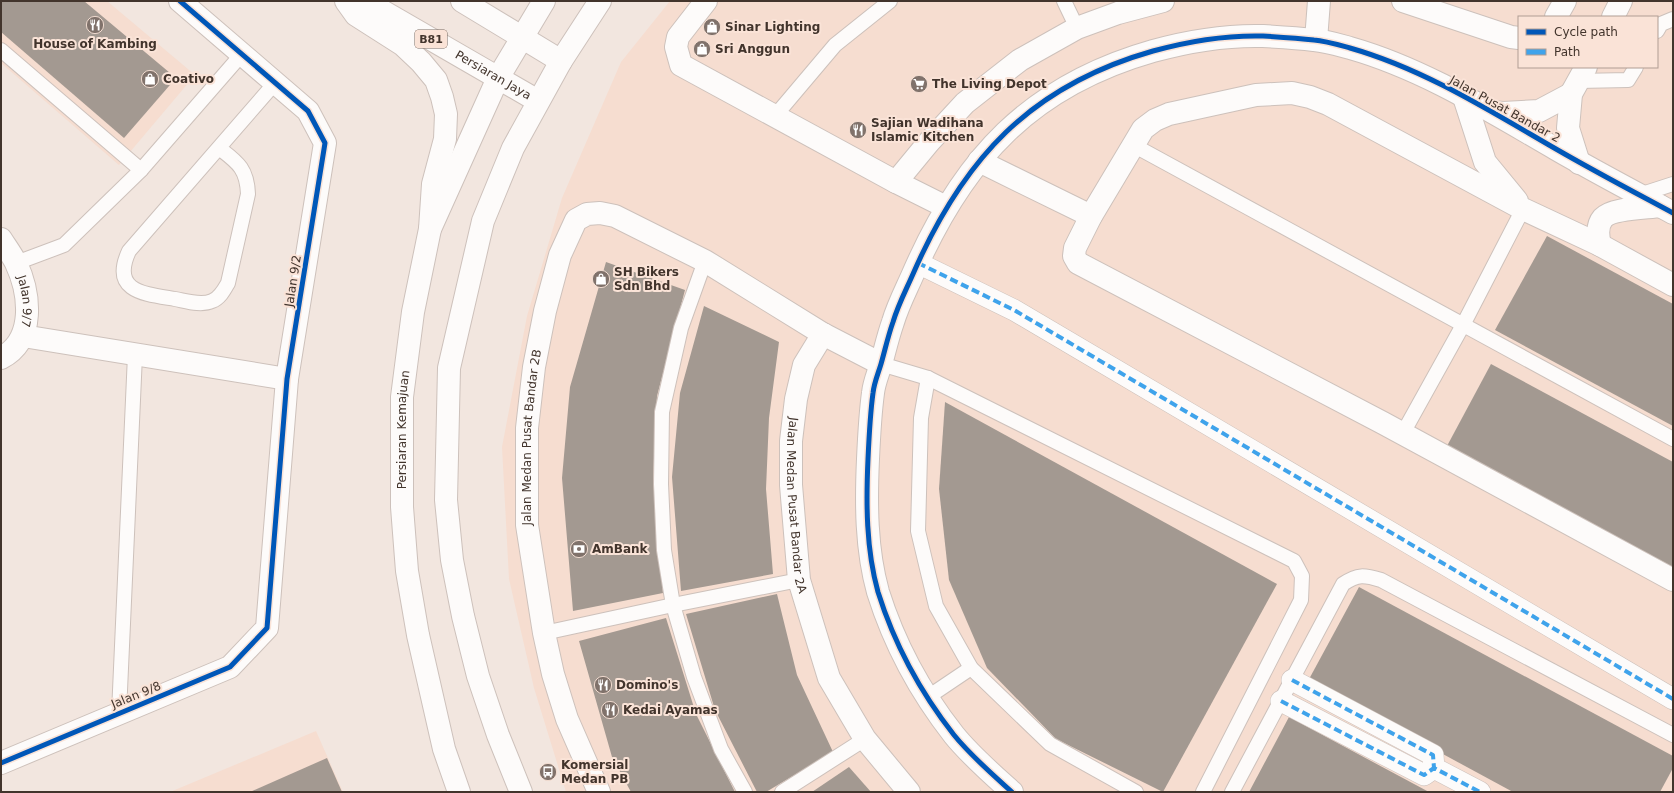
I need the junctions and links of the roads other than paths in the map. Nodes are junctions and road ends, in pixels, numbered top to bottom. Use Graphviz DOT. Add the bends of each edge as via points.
graph roads {
  1 [pos="180,1"];
  2 [pos="346,1"];
  3 [pos="365,1"];
  4 [pos="462,1"];
  5 [pos="544,1"];
  6 [pos="600,1"];
  7 [pos="706,1"];
  8 [pos="890,1"];
  9 [pos="1064,1"];
  10 [pos="1163,1"];
  11 [pos="1319,1"];
  12 [pos="1403,1"];
  13 [pos="1564,1"];
  14 [pos="1622,1"];
  15 [pos="1556,16"];
  16 [pos="1614,16"];
  17 [pos="1673,19"];
  18 [pos="1077,28"];
  19 [pos="1658,29"];
  20 [pos="522,38"];
  21 [pos="1518,38"];
  22 [pos="1316,40"];
  23 [pos="1,50"];
  24 [pos="242,54"];
  25 [pos="561,61"];
  26 [pos="1635,68"];
  27 [pos="498,78"];
  28 [pos="1578,81"];
  29 [pos="275,83"];
  30 [pos="1464,97"];
  31 [pos="538,101"];
  32 [pos="1492,112"];
  33 [pos="775,116"];
  34 [pos="1133,145"];
  35 [pos="219,148"];
  36 [pos="979,161"];
  37 [pos="1485,162"];
  38 [pos="1579,163"];
  39 [pos="141,170"];
  40 [pos="1463,177"];
  41 [pos="896,182"];
  42 [pos="1673,184"];
  43 [pos="1639,195"];
  44 [pos="946,207"];
  45 [pos="1523,209"];
  46 [pos="1666,209"];
  47 [pos="1091,216"];
  48 [pos="430,228"];
  49 [pos="1,239"];
  50 [pos="1600,245"];
  51 [pos="705,261"];
  52 [pos="16,263"];
  53 [pos="918,263"];
  54 [pos="1673,285"];
  55 [pos="1463,325"];
  56 [pos="823,334"];
  57 [pos="23,336"];
  58 [pos="135,355"];
  59 [pos="1,358"];
  60 [pos="881,364"];
  61 [pos="928,378"];
  62 [pos="287,379"];
  63 [pos="1402,433"];
  64 [pos="1673,439"];
  65 [pos="799,580"];
  66 [pos="1673,580"];
  67 [pos="673,605"];
  68 [pos="267,628"];
  69 [pos="544,633"];
  70 [pos="971,668"];
  71 [pos="1292,680"];
  72 [pos="928,697"];
  73 [pos="1673,699"];
  74 [pos="1281,701"];
  75 [pos="119,713"];
  76 [pos="1673,735"];
  77 [pos="866,739"];
  78 [pos="1,763"];
  79 [pos="1434,768"];
  80 [pos="459,792"];
  81 [pos="521,792"];
  82 [pos="599,792"];
  83 [pos="745,792"];
  84 [pos="782,792"];
  85 [pos="909,792"];
  86 [pos="1012,792"];
  87 [pos="1136,792"];
  88 [pos="1203,792"];
  89 [pos="1232,792"];
  90 [pos="1480,792"];
  1 -- 24 [label="street, Jalan 9/2"];
  2 -- 48 [label="street" via="356,15 404,45 436,80 446,114 445,139 433,184"];
  3 -- 27 [label="street, Persiaran Jaya / B81"];
  4 -- 20 [label="street"];
  5 -- 20 [label="street, Persiaran Kemajuan"];
  6 -- 25 [label="street"];
  7 -- 33 [label="street" via="678,37 676,47 681,64"];
  8 -- 33 [label="lane" via="835,45"];
  9 -- 18 [label="lane"];
  10 -- 18 [label="street" via="1118,13"];
  11 -- 22 [label="street"];
  12 -- 21 [label="street"];
  13 -- 15 [label="street"];
  14 -- 16 [label="street"];
  17 -- 19 [label="lane" via="1661,24"];
  18 -- 41 [label="street" via="1020,60 965,103"];
  20 -- 25 [label="street"];
  20 -- 27 [label="street, Persiaran Kemajuan"];
  22 -- 30 [label="street, Jalan Pusat Bandar 2" via="1379,57"];
  22 -- 36 [label="street, Jalan Pusat Bandar 2" via="1260,36 1219,37 1182,43 1123,60 1071,84 1042,101 1017,121"];
  23 -- 39 [label="lane"];
  24 -- 29 [label="street, Jalan 9/2"];
  24 -- 39 [label="lane"];
  25 -- 31 [label="street"];
  26 -- 28 [label="lane" via="1628,80"];
  27 -- 31 [label="street, Persiaran Jaya"];
  27 -- 48 [label="street, Persiaran Kemajuan"];
  28 -- 32 [label="street" via="1539,111"];
  28 -- 38 [label="street" via="1568,128"];
  29 -- 35 [label="lane"];
  29 -- 62 [label="street, Jalan 9/2" via="308,111 326,143"];
  30 -- 32 [label="street, Jalan Pusat Bandar 2"];
  30 -- 37 [label="street"];
  31 -- 81 [label="street" via="513,148 483,221 449,368 446,500 452,560 478,676"];
  32 -- 38 [label="street, Jalan Pusat Bandar 2"];
  33 -- 41 [label="street"];
  34 -- 40 [label="street" via="1143,129 1169,114 1256,95 1292,93 1328,104"];
  34 -- 47 [label="street"];
  34 -- 55 [label="lane"];
  35 -- 35 [label="lane" via="129,251 124,262 124,276 129,287 140,293 200,303 212,302 222,294 228,283 248,194 248,182 244,170"];
  36 -- 44 [label="street, Jalan Pusat Bandar 2"];
  36 -- 47 [label="street"];
  37 -- 40 [label="street"];
  37 -- 45 [label="street"];
  38 -- 43 [label="street, Jalan Pusat Bandar 2"];
  39 -- 52 [label="lane" via="64,245"];
  40 -- 45 [label="street"];
  41 -- 44 [label="street"];
  42 -- 43 [label="lane"];
  43 -- 46 [label="street, Jalan Pusat Bandar 2"];
  44 -- 53 [label="street, Jalan Pusat Bandar 2"];
  45 -- 50 [label="street"];
  45 -- 55 [label="lane"];
  46 -- 50 [label="street" via="1612,212 1602,219 1598,228"];
  47 -- 63 [label="street" via="1075,248 1074,256 1078,263"];
  48 -- 80 [label="street, Persiaran Kemajuan" via="413,312 402,397 402,507 407,571 418,635 444,749"];
  49 -- 52 [label="street, Jalan 9/7"];
  50 -- 54 [label="street"];
  51 -- 56 [label="street"];
  51 -- 67 [label="lane" via="681,328 662,412 661,484 664,550"];
  51 -- 69 [label="street, Jalan Medan Pusat Bandar 2B" via="615,216 600,212 587,214 576,220 560,255 534,367 527,428 527,524"];
  52 -- 57 [label="street, Jalan 9/7" via="28,312"];
  53 -- 60 [label="street, Jalan Pusat Bandar 2" via="894,320"];
  53 -- 73 [label="street" via="1014,310"];
  55 -- 63 [label="lane"];
  55 -- 64 [label="lane"];
  56 -- 60 [label="street"];
  56 -- 65 [label="street, Jalan Medan Pusat Bandar 2A" via="804,365 796,399 791,441 791,485"];
  57 -- 58 [label="street"];
  57 -- 59 [label="street, Jalan 9/7" via="9,354"];
  58 -- 62 [label="street"];
  58 -- 75 [label="lane"];
  60 -- 61 [label="lane"];
  60 -- 72 [label="street, Jalan Pusat Bandar 2" via="873,390 869,439 869,543 879,592 887,615 906,661"];
  61 -- 70 [label="lane" via="921,418 918,531 936,606"];
  61 -- 88 [label="lane" via="1294,561 1302,576 1301,600"];
  62 -- 68 [label="street, Jalan 9/2"];
  63 -- 66 [label="street"];
  65 -- 67 [label="lane"];
  65 -- 77 [label="street, Jalan Medan Pusat Bandar 2A" via="829,678"];
  67 -- 69 [label="lane"];
  67 -- 83 [label="lane" via="694,677 718,742"];
  68 -- 75 [label="street, Jalan 9/8" via="230,667"];
  69 -- 82 [label="street, Jalan Medan Pusat Bandar 2B" via="567,719"];
  70 -- 72 [label="lane"];
  70 -- 87 [label="lane" via="1050,744"];
  71 -- 74 [label="lane"];
  71 -- 76 [label="lane" via="1343,584 1352,577 1365,576 1381,580"];
  71 -- 79 [label="street" via="1433,755"];
  72 -- 86 [label="street, Jalan Pusat Bandar 2" via="956,737"];
  74 -- 79 [label="street" via="1424,775"];
  74 -- 89 [label="lane"];
  75 -- 78 [label="street, Jalan 9/8"];
  77 -- 84 [label="lane"];
  77 -- 85 [label="street, Jalan Medan Pusat Bandar 2A"];
  79 -- 90 [label="street"];
}
